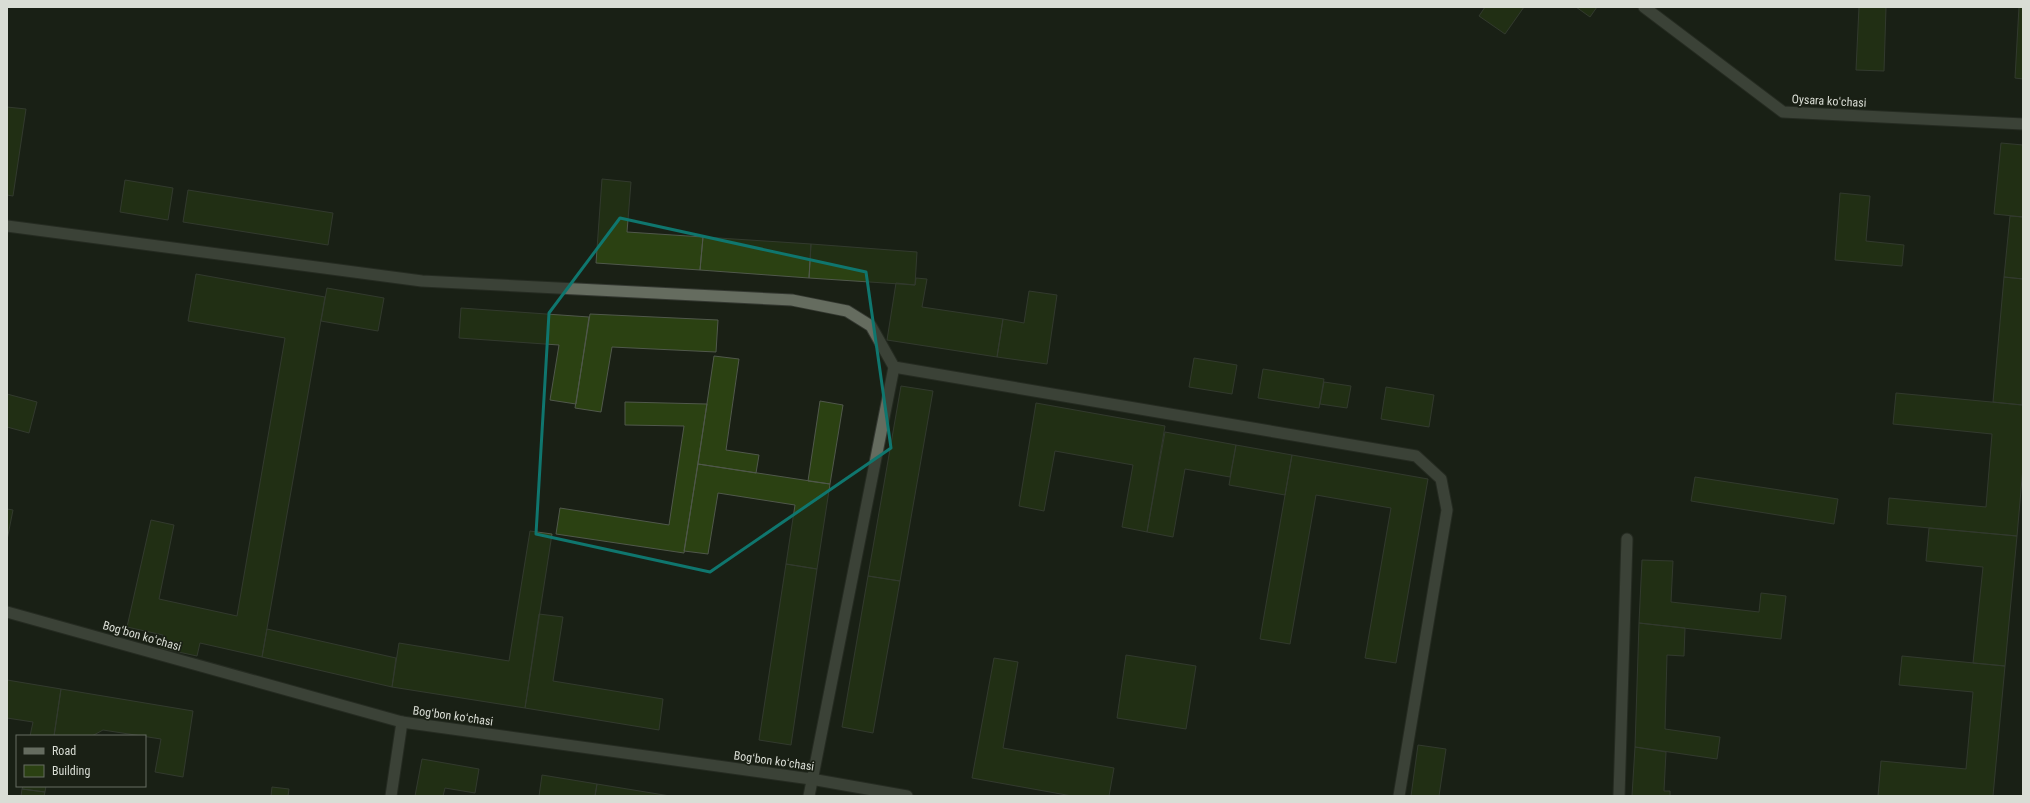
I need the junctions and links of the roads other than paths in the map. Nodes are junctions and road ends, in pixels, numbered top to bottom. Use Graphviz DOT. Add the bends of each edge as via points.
graph roads {
  1 [pos="1644,7"];
  2 [pos="2023,124"];
  3 [pos="7,226"];
  4 [pos="894,367"];
  5 [pos="1627,539"];
  6 [pos="7,612"];
  7 [pos="402,722"];
  8 [pos="811,779"];
  9 [pos="391,796"];
  10 [pos="809,796"];
  11 [pos="907,796"];
  12 [pos="1399,796"];
  13 [pos="1619,796"];
  1 -- 2 [label="street, Oysara koʻchasi" via="1783,112"];
  3 -- 4 [label="street" via="422,281 792,300 847,311 871,326"];
  4 -- 8 [label="street"];
  4 -- 12 [label="street" via="1416,456 1441,479 1447,510"];
  5 -- 13 [label="street"];
  6 -- 7 [label="street, Bogʻbon koʻchasi"];
  7 -- 8 [label="street, Bogʻbon koʻchasi"];
  7 -- 9 [label="street"];
  8 -- 10 [label="street"];
  8 -- 11 [label="street, Bogʻbon koʻchasi"];
}
